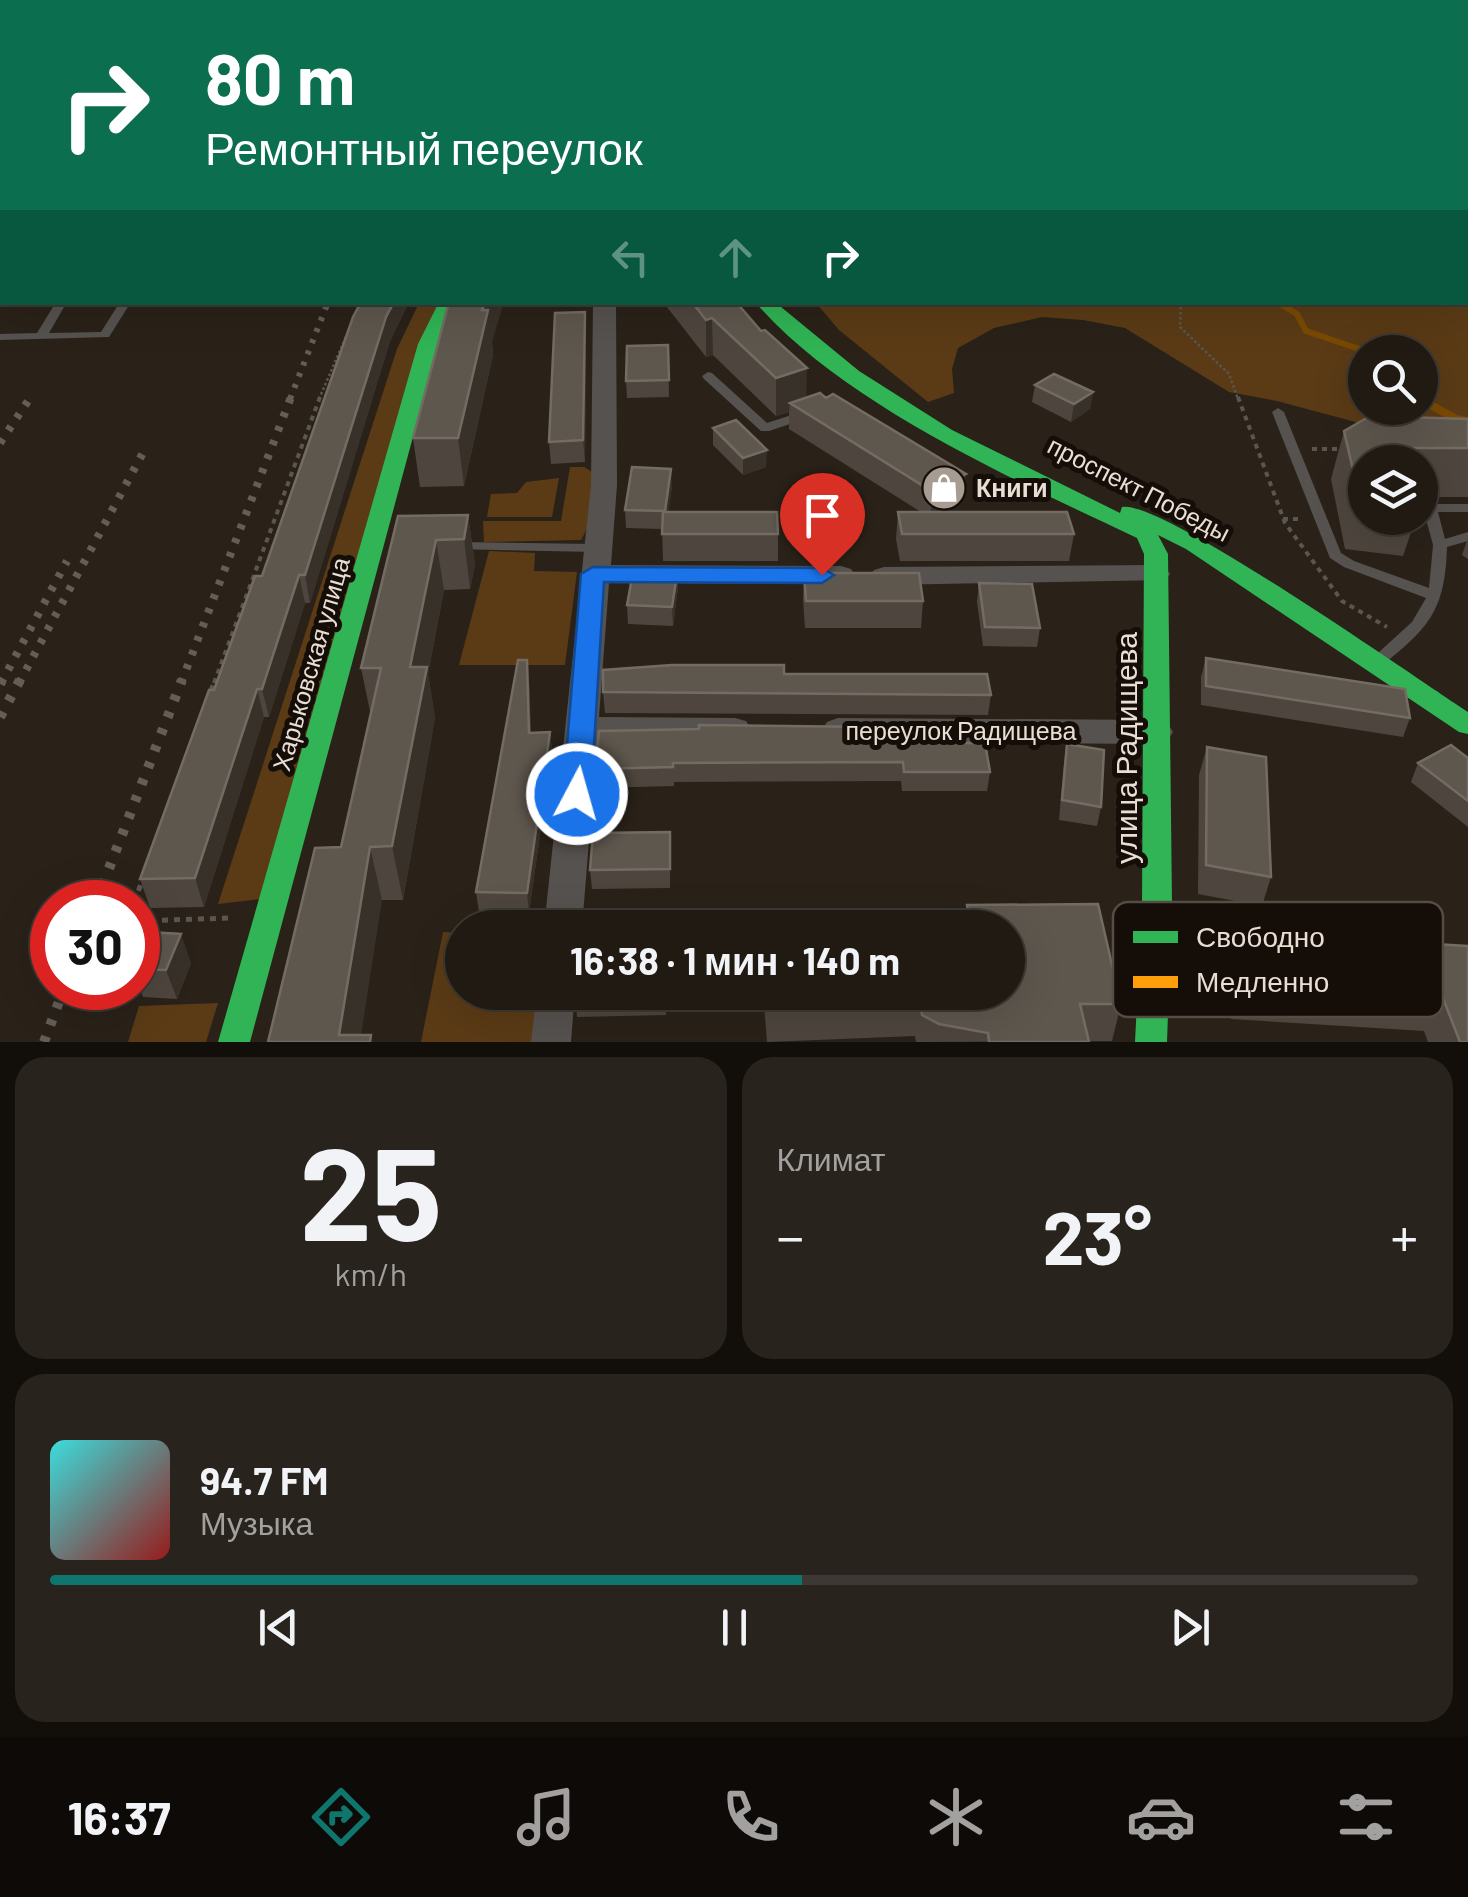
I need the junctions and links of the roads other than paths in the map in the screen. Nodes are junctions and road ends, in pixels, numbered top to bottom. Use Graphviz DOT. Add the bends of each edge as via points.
graph roads {
  1 [pos="60,305"];
  2 [pos="124,305"];
  3 [pos="447,305"];
  4 [pos="599,305"];
  5 [pos="767,305"];
  6 [pos="790,305"];
  7 [pos="41,336"];
  8 [pos="0,337"];
  9 [pos="708,376"];
  10 [pos="817,410"];
  11 [pos="1278,412"];
  12 [pos="1468,508"];
  13 [pos="1134,529"];
  14 [pos="1468,536"];
  15 [pos="1440,545"];
  16 [pos="447,546"];
  17 [pos="594,561"];
  18 [pos="1173,569"];
  19 [pos="1233,569"];
  20 [pos="1436,596"];
  21 [pos="1374,663"];
  22 [pos="1468,725"];
  23 [pos="584,728"];
  24 [pos="762,729"];
  25 [pos="802,730"];
  26 [pos="1157,732"];
  27 [pos="1157,902"];
  28 [pos="565,910"];
  29 [pos="554,1010"];
  30 [pos="1152,1017"];
  31 [pos="234,1042"];
  32 [pos="550,1042"];
  33 [pos="1151,1042"];
  1 -- 7 [label="lane"];
  2 -- 7 [label="lane" via="105,335"];
  3 -- 31 [label="main road, Харьковская улица" via="428,344 382,545"];
  4 -- 17 [label="street" via="604,485"];
  5 -- 13 [label="main road, проспект Победы" via="861,396"];
  6 -- 19 [label="main road, проспект Победы" via="885,386 984,444"];
  7 -- 8 [label="lane"];
  9 -- 10 [label="lane" via="764,428"];
  11 -- 20 [label="lane" via="1336,554"];
  12 -- 15 [label="lane" via="1430,508"];
  13 -- 18 [label="main road, улица Радищева"];
  14 -- 15 [label="lane"];
  15 -- 20 [label="lane"];
  16 -- 17 [label="lane"];
  17 -- 18 [label="street"];
  17 -- 23 [label="street"];
  18 -- 19 [label="main road"];
  18 -- 26 [label="main road, улица Радищева"];
  19 -- 21 [label="main road, проспект Победы"];
  20 -- 21 [label="lane" via="1420,626"];
  21 -- 22 [label="main road, проспект Победы"];
  23 -- 24 [label="street"];
  23 -- 28 [label="street"];
  25 -- 26 [label="street, переулок Радищева"];
  26 -- 27 [label="main road, улица Радищева"];
  29 -- 32 [label="street"];
  30 -- 33 [label="main road, улица Радищева"];
}
